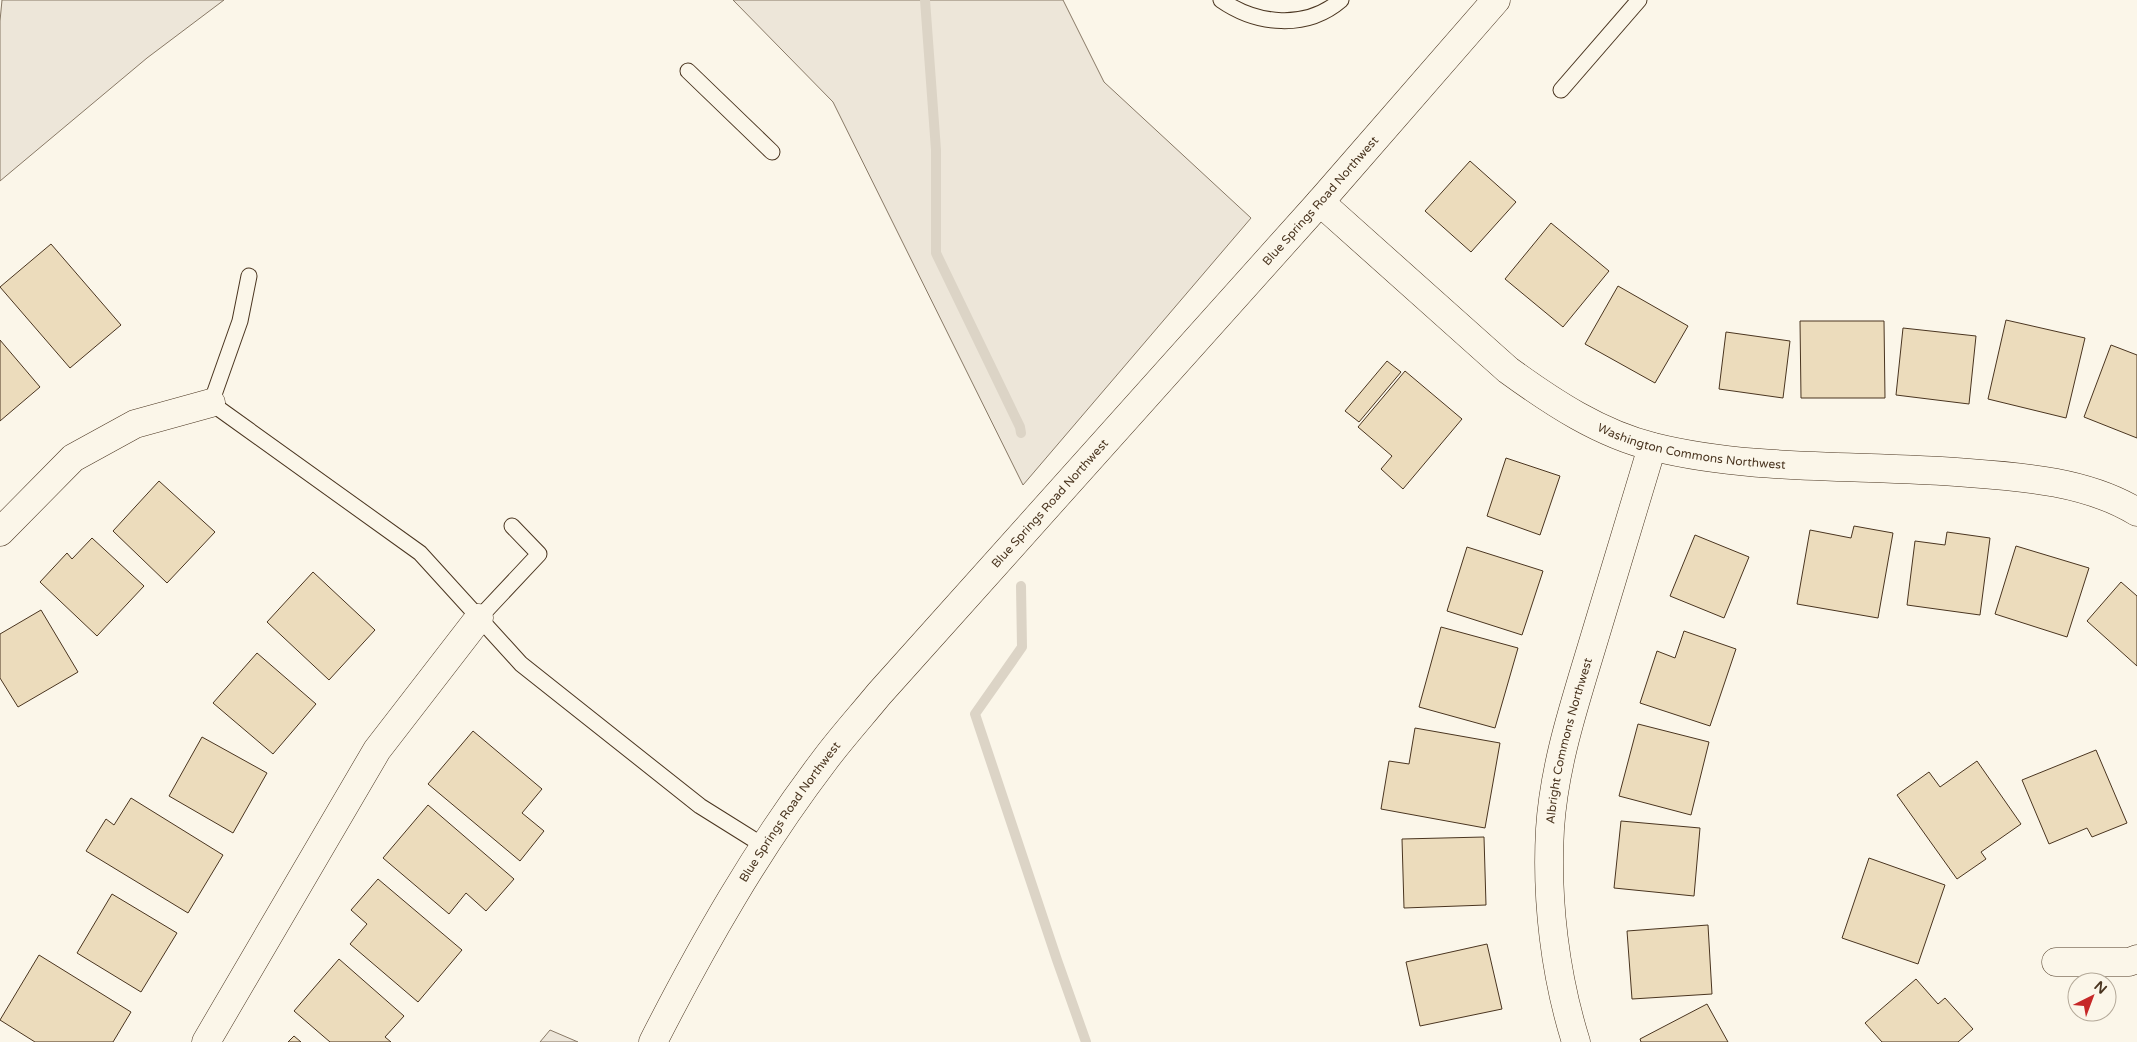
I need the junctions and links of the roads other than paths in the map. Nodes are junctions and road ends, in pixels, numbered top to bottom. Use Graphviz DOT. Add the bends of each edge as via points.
graph roads {
  1 [pos="1220,0"];
  2 [pos="1341,0"];
  3 [pos="1496,0"];
  4 [pos="1639,0"];
  5 [pos="688,71"];
  6 [pos="1561,90"];
  7 [pos="772,152"];
  8 [pos="1320,202"];
  9 [pos="249,276"];
  10 [pos="212,403"];
  11 [pos="1652,447"];
  12 [pos="2137,512"];
  13 [pos="512,526"];
  14 [pos="0,532"];
  15 [pos="479,618"];
  16 [pos="764,846"];
  17 [pos="2137,959"];
  18 [pos="2056,962"];
  19 [pos="206,1042"];
  20 [pos="653,1042"];
  21 [pos="1576,1042"];
  1 -- 2 [label="lane" via="1254,16 1276,21 1318,16"];
  3 -- 8 [label="street, Blue Springs Road Northwest"];
  4 -- 6 [label="lane"];
  5 -- 7 [label="lane"];
  8 -- 11 [label="street, Washington Commons Northwest" via="1508,370 1576,415"];
  8 -- 16 [label="street, Blue Springs Road Northwest" via="879,694 824,760"];
  9 -- 10 [label="lane" via="240,321"];
  10 -- 14 [label="street" via="135,424 73,458"];
  10 -- 15 [label="lane" via="420,553"];
  11 -- 12 [label="street, Washington Commons Northwest" via="1703,457 1764,463 1945,471 2047,481 2094,493"];
  11 -- 21 [label="street, Albright Commons Northwest" via="1568,725 1550,829 1550,892 1557,959"];
  13 -- 15 [label="lane" via="539,554"];
  15 -- 16 [label="lane" via="521,664 700,806"];
  15 -- 19 [label="street" via="377,750"];
  16 -- 20 [label="street, Blue Springs Road Northwest" via="721,916"];
  17 -- 18 [label="street" via="2129,962"];
}
